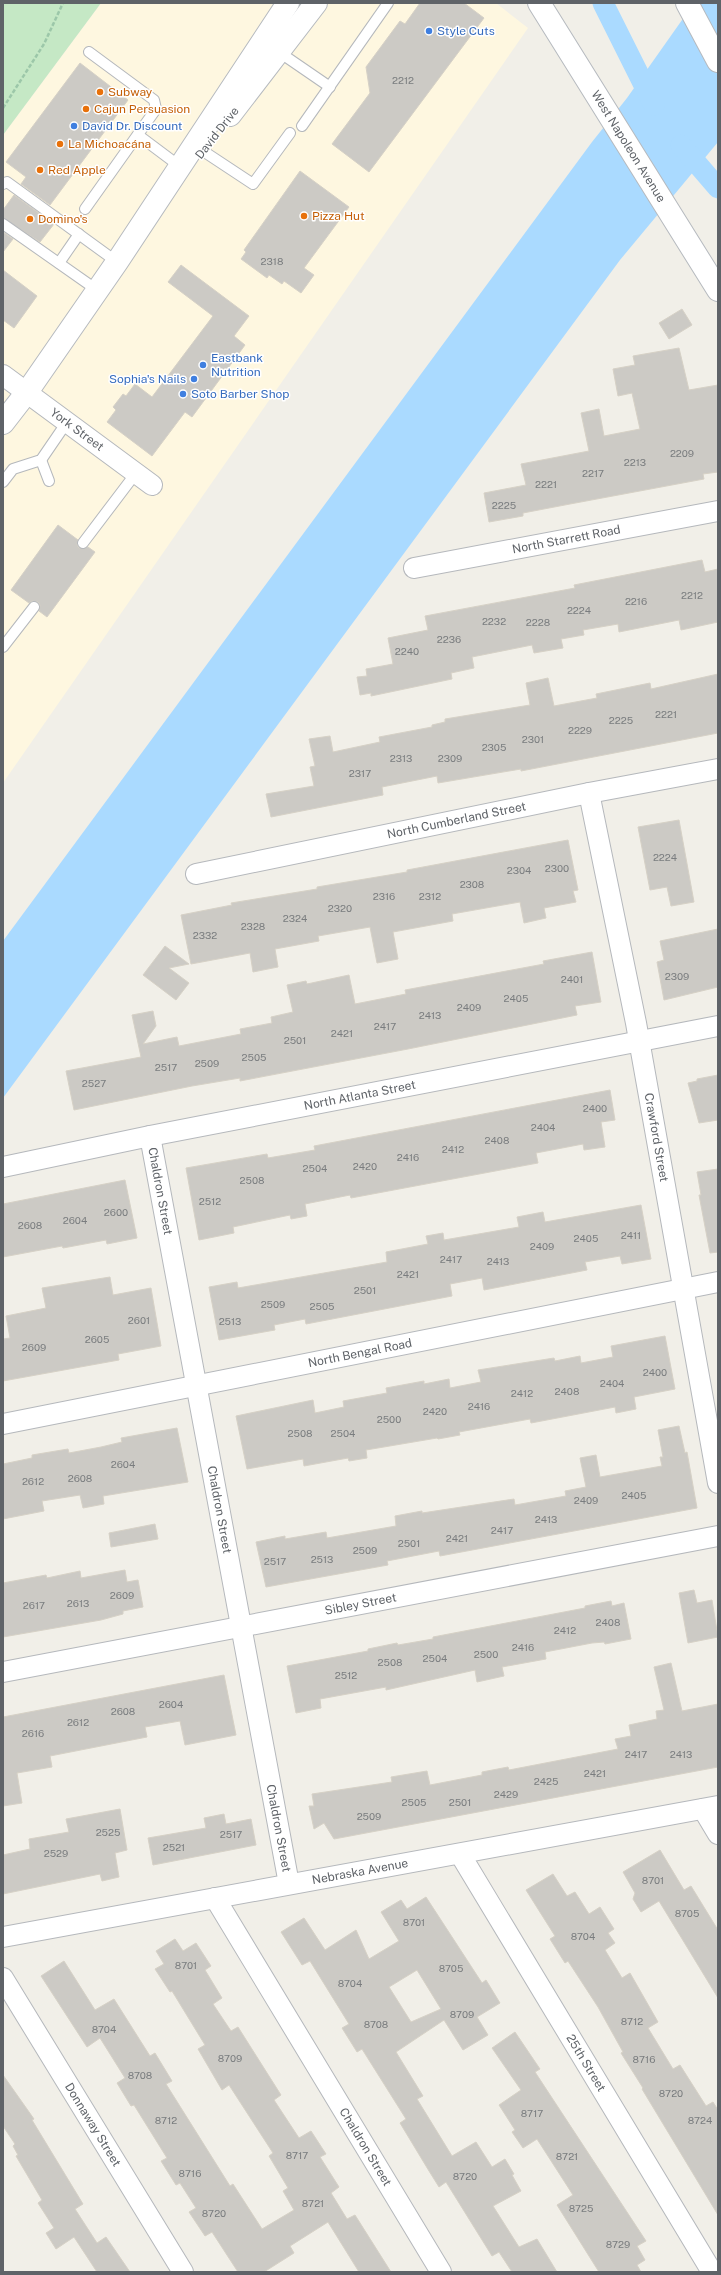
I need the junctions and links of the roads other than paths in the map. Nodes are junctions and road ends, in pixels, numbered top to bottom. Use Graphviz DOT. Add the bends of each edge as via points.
graph roads {
  1 [pos="288,3"];
  2 [pos="316,3"];
  3 [pos="388,3"];
  4 [pos="539,3"];
  5 [pos="687,3"];
  6 [pos="89,52"];
  7 [pos="279,52"];
  8 [pos="718,62"];
  9 [pos="330,87"];
  10 [pos="302,126"];
  11 [pos="290,134"];
  12 [pos="138,135"];
  13 [pos="198,148"];
  14 [pos="183,169"];
  15 [pos="3,184"];
  16 [pos="85,209"];
  17 [pos="3,224"];
  18 [pos="79,234"];
  19 [pos="117,262"];
  20 [pos="59,263"];
  21 [pos="97,290"];
  22 [pos="718,290"];
  23 [pos="3,375"];
  24 [pos="27,392"];
  25 [pos="67,422"];
  26 [pos="3,423"];
  27 [pos="41,460"];
  28 [pos="136,474"];
  29 [pos="49,481"];
  30 [pos="3,482"];
  31 [pos="152,485"];
  32 [pos="718,511"];
  33 [pos="83,543"];
  34 [pos="414,568"];
  35 [pos="34,607"];
  36 [pos="3,647"];
  37 [pos="718,769"];
  38 [pos="589,793"];
  39 [pos="196,874"];
  40 [pos="718,1026"];
  41 [pos="638,1042"];
  42 [pos="150,1136"];
  43 [pos="3,1167"];
  44 [pos="718,1282"];
  45 [pos="683,1289"];
  46 [pos="197,1384"];
  47 [pos="3,1424"];
  48 [pos="718,1483"];
  49 [pos="718,1536"];
  50 [pos="243,1628"];
  51 [pos="3,1672"];
  52 [pos="711,1808"];
  53 [pos="718,1834"];
  54 [pos="460,1854"];
  55 [pos="289,1884"];
  56 [pos="214,1898"];
  57 [pos="3,1937"];
  58 [pos="3,1978"];
  59 [pos="182,2272"];
  60 [pos="442,2272"];
  61 [pos="712,2272"];
  1 -- 13 [label="main road, David Drive"];
  2 -- 7 [label="main road, David Drive"];
  3 -- 9 [label="lane"];
  4 -- 22 [label="main road, West Napoleon Avenue"];
  5 -- 8 [label="main road"];
  6 -- 12 [label="lane" via="154,100 156,109"];
  7 -- 9 [label="lane"];
  7 -- 13 [label="main road, David Drive"];
  9 -- 10 [label="lane"];
  11 -- 13 [label="lane" via="253,184"];
  12 -- 14 [label="lane"];
  12 -- 16 [label="lane"];
  13 -- 14 [label="main road, David Drive"];
  14 -- 19 [label="main road, David Drive"];
  15 -- 18 [label="lane" via="7,182"];
  17 -- 20 [label="lane"];
  18 -- 19 [label="lane"];
  18 -- 20 [label="lane"];
  19 -- 21 [label="main road, David Drive"];
  20 -- 21 [label="lane"];
  21 -- 24 [label="main road, David Drive"];
  23 -- 24 [label="street, York Street"];
  24 -- 25 [label="street, York Street"];
  24 -- 26 [label="main road, David Drive"];
  25 -- 27 [label="lane"];
  25 -- 28 [label="street, York Street"];
  27 -- 29 [label="lane"];
  27 -- 30 [label="lane" via="12,470"];
  28 -- 31 [label="street, York Street"];
  28 -- 33 [label="lane"];
  32 -- 34 [label="street, North Starrett Road"];
  35 -- 36 [label="lane"];
  37 -- 38 [label="street, North Cumberland Street"];
  38 -- 39 [label="street, North Cumberland Street"];
  38 -- 41 [label="street, Crawford Street"];
  40 -- 41 [label="street, North Atlanta Street"];
  41 -- 42 [label="street, North Atlanta Street"];
  41 -- 45 [label="street, Crawford Street"];
  42 -- 43 [label="street, North Atlanta Street"];
  42 -- 46 [label="street, Chaldron Street"];
  44 -- 45 [label="street, North Bengal Road"];
  45 -- 46 [label="street, North Bengal Road"];
  45 -- 48 [label="street, Crawford Street"];
  46 -- 47 [label="street, North Bengal Road"];
  46 -- 50 [label="street, Chaldron Street"];
  49 -- 50 [label="street, Sibley Street"];
  50 -- 51 [label="street, Sibley Street"];
  50 -- 55 [label="street, Chaldron Street"];
  52 -- 53 [label="street"];
  52 -- 54 [label="street, Nebraska Avenue"];
  54 -- 55 [label="street, Nebraska Avenue"];
  54 -- 61 [label="street, 25th Street"];
  55 -- 56 [label="street, Nebraska Avenue"];
  56 -- 57 [label="street, Nebraska Avenue"];
  56 -- 60 [label="street, Chaldron Street"];
  58 -- 59 [label="street, Donnaway Street"];
}
